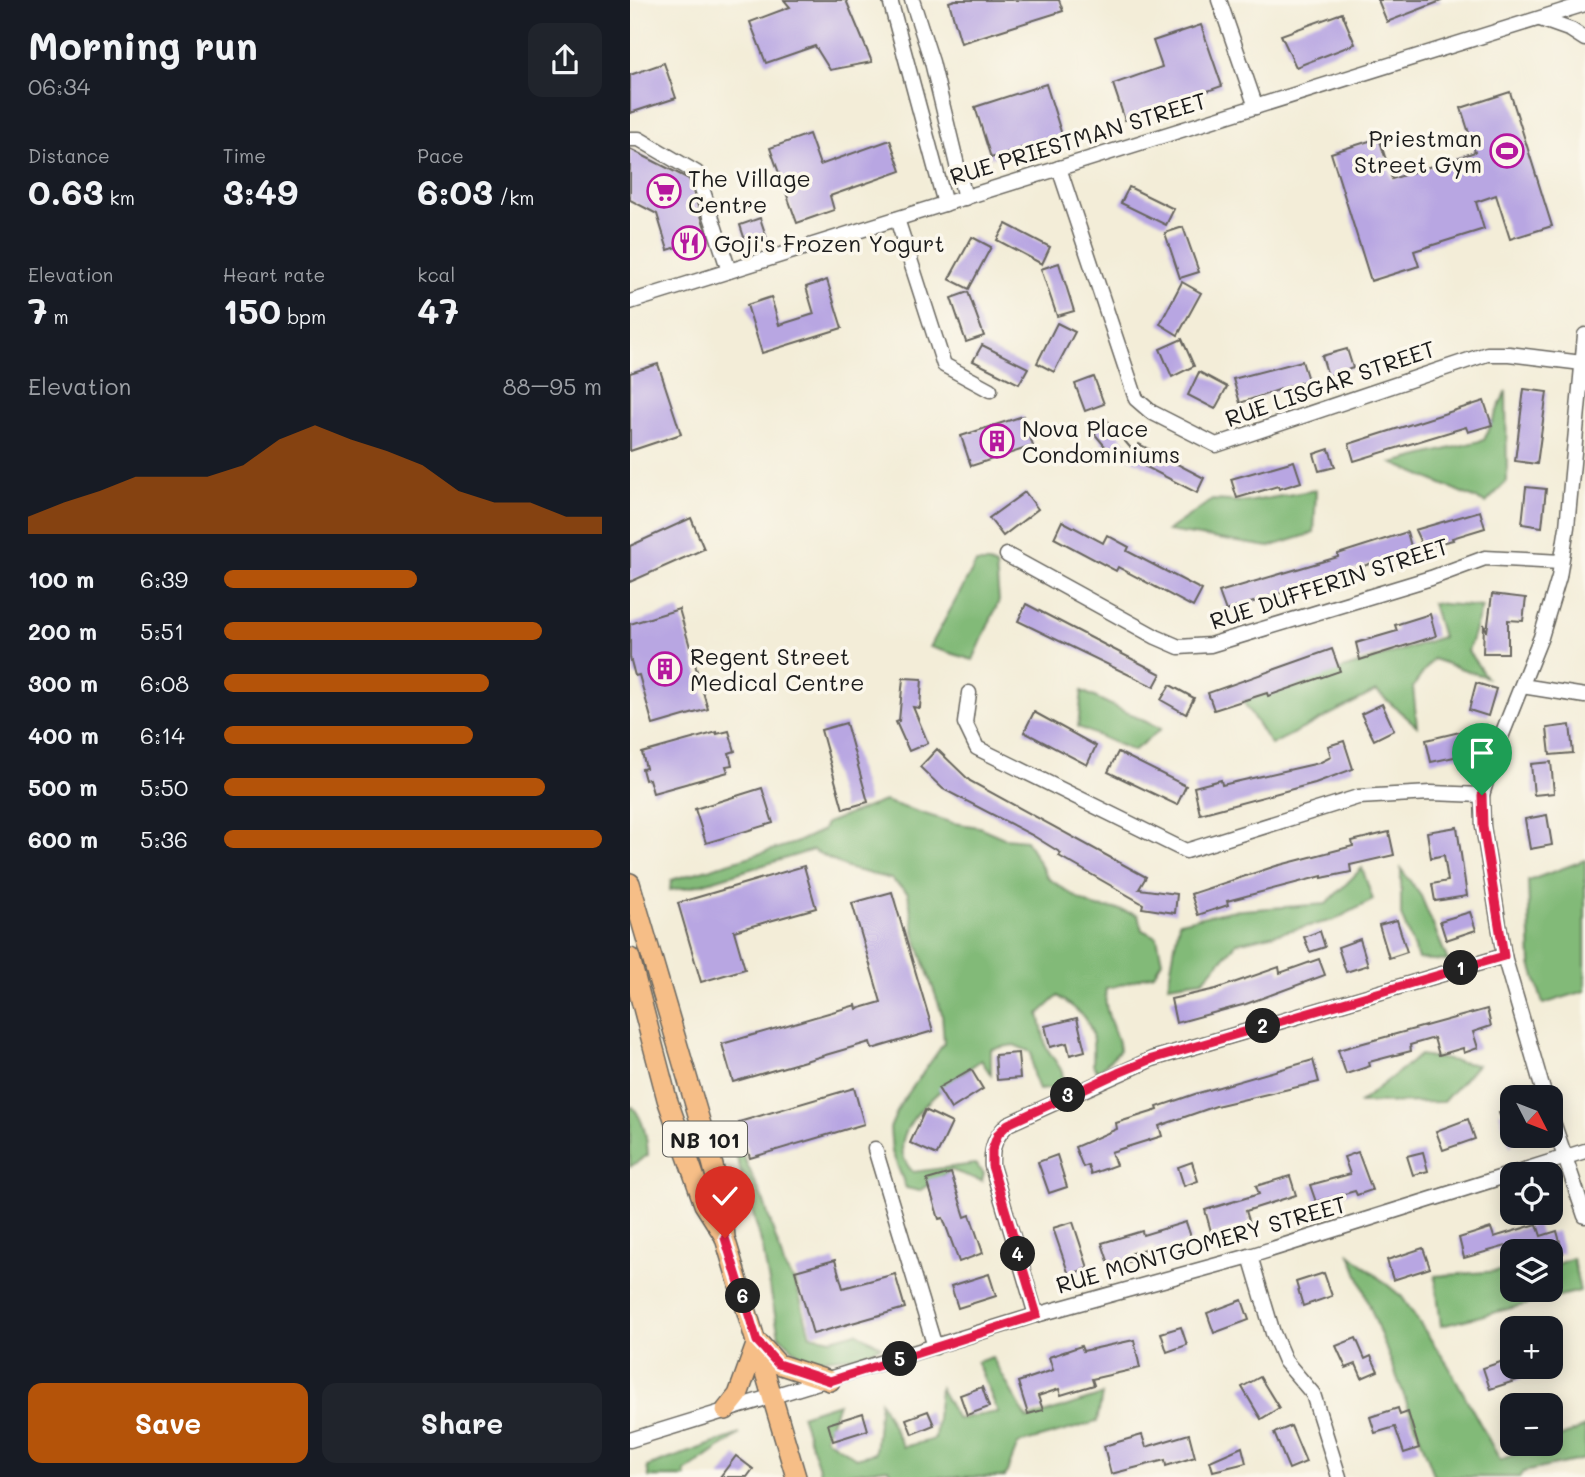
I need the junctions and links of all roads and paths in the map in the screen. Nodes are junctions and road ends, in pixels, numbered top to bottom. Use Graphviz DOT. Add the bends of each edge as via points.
graph roads {
  1 [pos="890,0"];
  2 [pos="912,0"];
  3 [pos="1219,0"];
  4 [pos="1585,4"];
  5 [pos="1540,19"];
  6 [pos="1585,39"];
  7 [pos="1256,107"];
  8 [pos="630,139"];
  9 [pos="1059,168"];
  10 [pos="965,198"];
  11 [pos="945,204"];
  12 [pos="897,219"];
  13 [pos="729,271"];
  14 [pos="630,302"];
  15 [pos="1585,335"];
  16 [pos="1582,363"];
  17 [pos="990,390"];
  18 [pos="1007,555"];
  19 [pos="1562,562"];
  20 [pos="1522,686"];
  21 [pos="969,693"];
  22 [pos="1585,696"];
  23 [pos="1482,795"];
  24 [pos="630,883"];
  25 [pos="1504,956"];
  26 [pos="631,961"];
  27 [pos="645,1014"];
  28 [pos="675,1042"];
  29 [pos="1542,1085"];
  30 [pos="1563,1148"];
  31 [pos="875,1149"];
  32 [pos="1585,1151"];
  33 [pos="1566,1156"];
  34 [pos="1585,1216"];
  35 [pos="725,1238"];
  36 [pos="1250,1256"];
  37 [pos="1037,1315"];
  38 [pos="757,1341"];
  39 [pos="935,1347"];
  40 [pos="830,1381"];
  41 [pos="771,1396"];
  42 [pos="726,1410"];
  43 [pos="630,1440"];
  44 [pos="796,1477"];
  45 [pos="1339,1477"];
  1 -- 11 [label="street"];
  2 -- 10 [label="street"];
  3 -- 7 [label="street"];
  4 -- 5 [label="street, RUE PRIESTMAN STREET"];
  5 -- 6 [label="street"];
  5 -- 7 [label="street, RUE PRIESTMAN STREET"];
  7 -- 9 [label="street, RUE PRIESTMAN STREET"];
  8 -- 13 [label="street" via="639,139 697,173"];
  9 -- 10 [label="street, RUE PRIESTMAN STREET"];
  9 -- 16 [label="street, RUE LISGAR STREET" via="1136,399 1151,412 1216,445 1487,354"];
  10 -- 11 [label="street, RUE PRIESTMAN STREET"];
  11 -- 12 [label="street, RUE PRIESTMAN STREET"];
  12 -- 13 [label="street, RUE PRIESTMAN STREET"];
  12 -- 17 [label="street" via="944,365"];
  13 -- 14 [label="street, RUE PRIESTMAN STREET"];
  15 -- 16 [label="street"];
  16 -- 19 [label="street"];
  18 -- 19 [label="street, RUE DUFFERIN STREET" via="1179,647 1210,645 1485,558"];
  19 -- 20 [label="street"];
  20 -- 22 [label="street"];
  20 -- 23 [label="street"];
  21 -- 23 [label="street" via="965,723 976,748 1186,851 1358,797"];
  23 -- 25 [label="street"];
  24 -- 28 [label="main road, NB 101"];
  25 -- 29 [label="street"];
  25 -- 37 [label="street" via="1152,1059 1008,1124 998,1134 992,1166"];
  26 -- 27 [label="main road, NB 101"];
  27 -- 28 [label="main road" via="657,1032"];
  27 -- 35 [label="main road, NB 101" via="667,1099 704,1204"];
  28 -- 35 [label="main road, NB 101" via="722,1201"];
  30 -- 33 [label="street"];
  31 -- 39 [label="street"];
  32 -- 33 [label="street, RUE MONTGOMERY STREET"];
  33 -- 34 [label="street"];
  33 -- 36 [label="street, RUE MONTGOMERY STREET"];
  35 -- 38 [label="main road, NB 101"];
  36 -- 37 [label="street, RUE MONTGOMERY STREET"];
  36 -- 45 [label="street" via="1273,1333 1285,1361 1313,1394"];
  37 -- 39 [label="street, RUE MONTGOMERY STREET"];
  38 -- 40 [label="main road" via="778,1364"];
  38 -- 41 [label="main road, NB 101"];
  38 -- 42 [label="main road" via="738,1395"];
  39 -- 40 [label="street, RUE MONTGOMERY STREET"];
  40 -- 41 [label="street, RUE MONTGOMERY STREET"];
  41 -- 42 [label="street, RUE MONTGOMERY STREET"];
  41 -- 44 [label="main road, NB 101"];
  42 -- 43 [label="street"];
}
